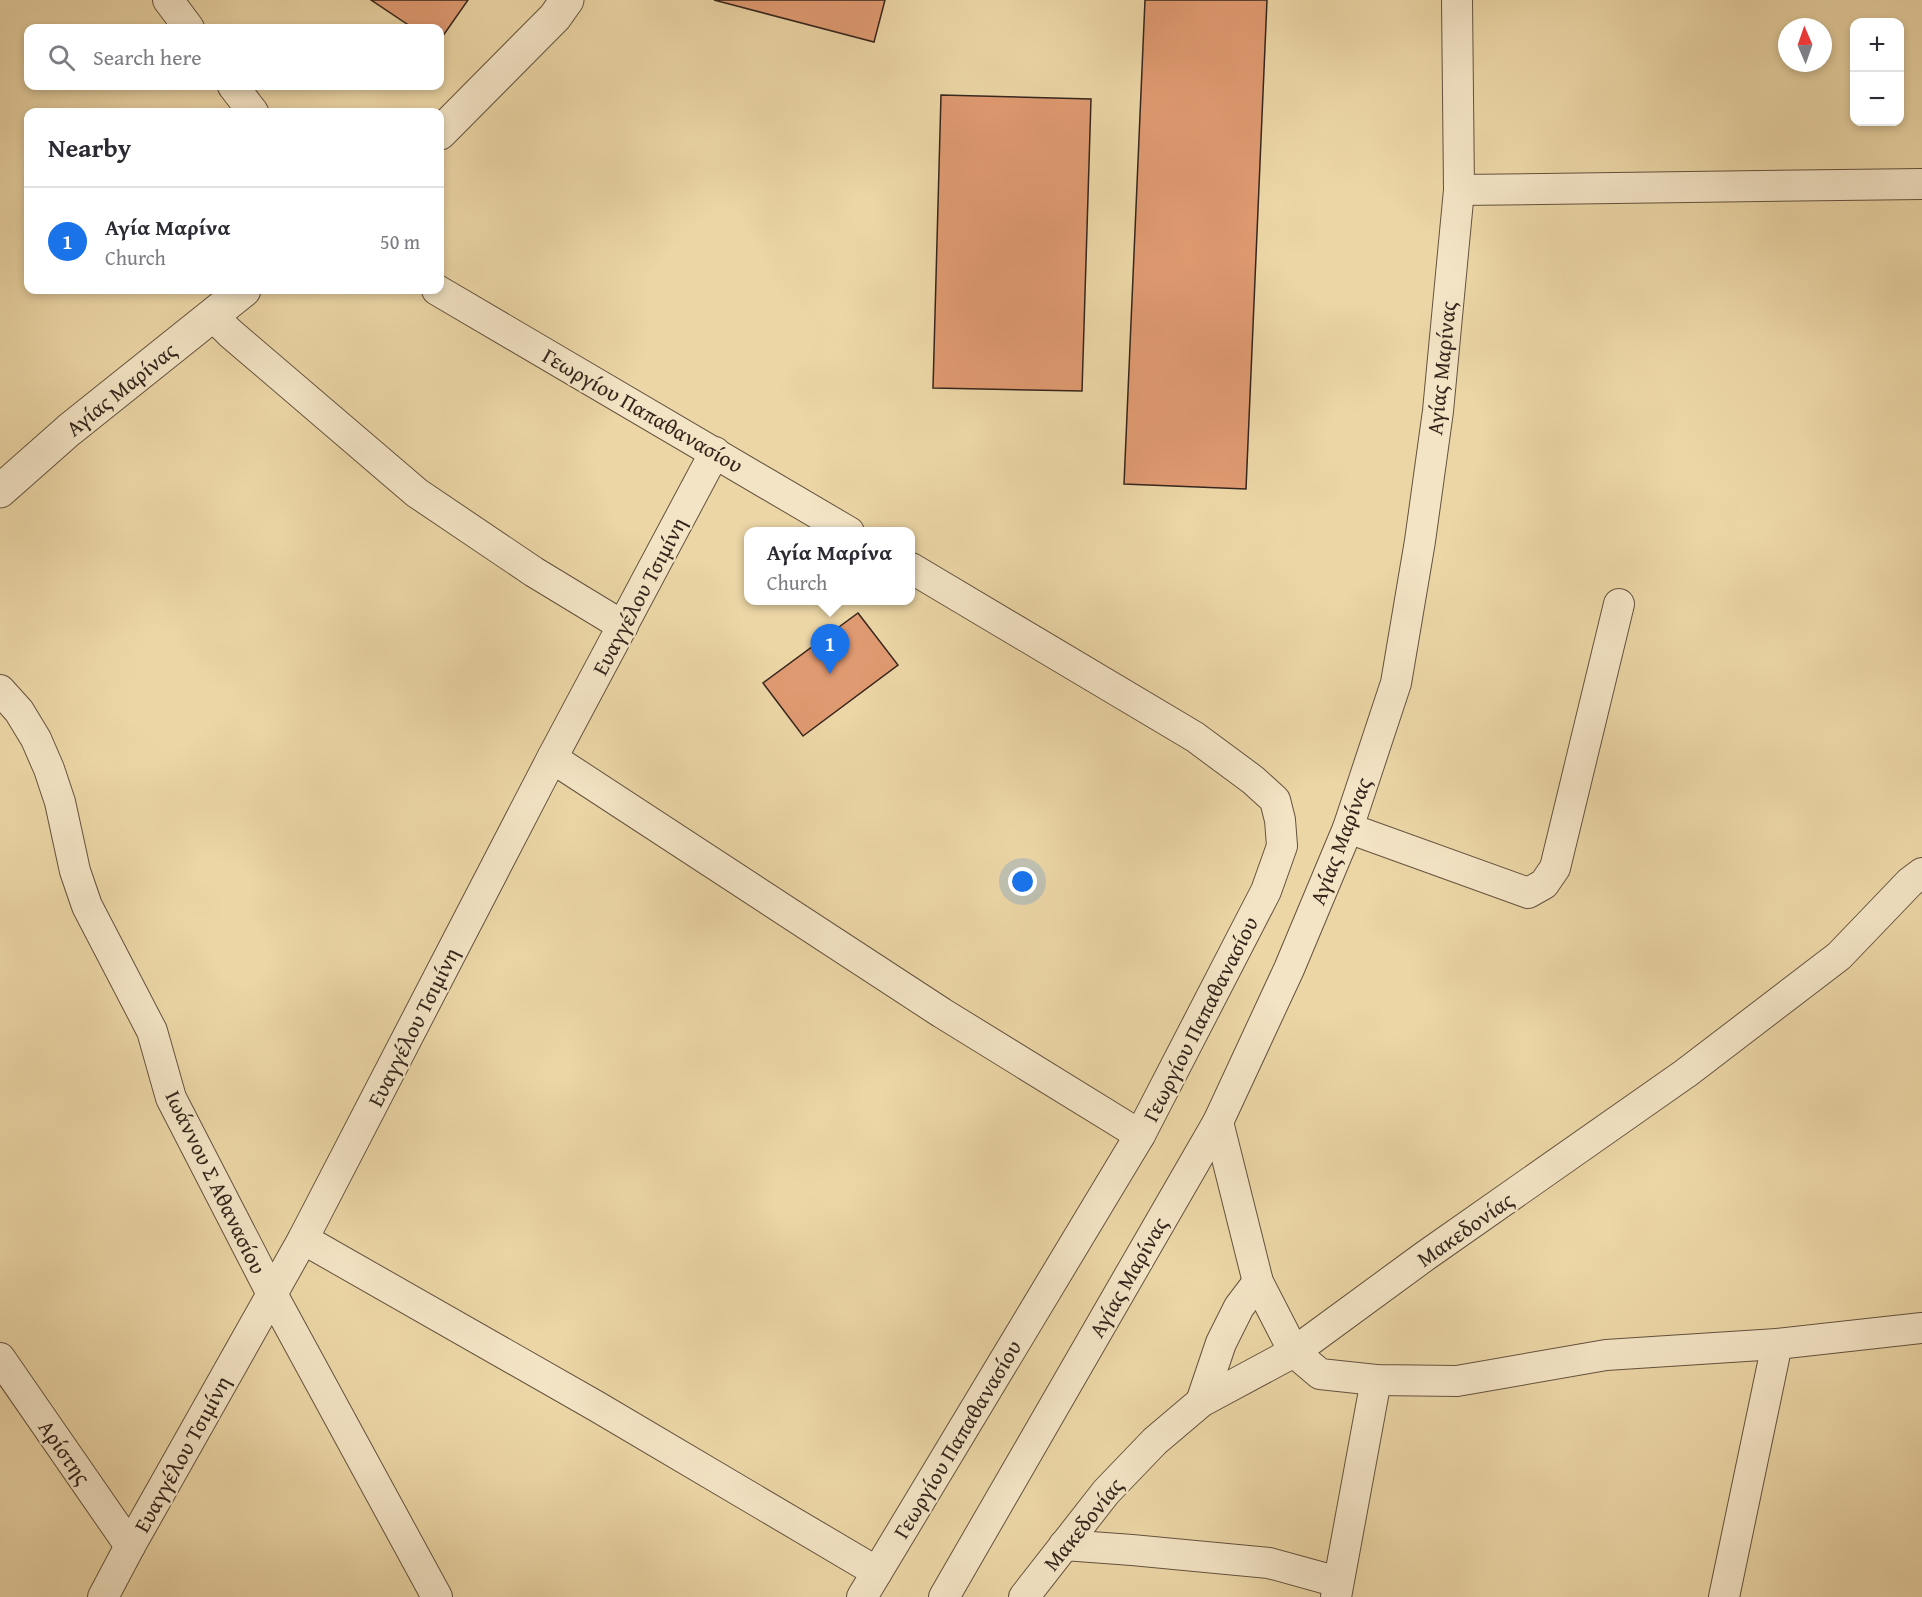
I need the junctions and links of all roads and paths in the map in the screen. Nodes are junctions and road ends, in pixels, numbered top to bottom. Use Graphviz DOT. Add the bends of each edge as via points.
graph roads {
  1 [pos="168,0"];
  2 [pos="567,0"];
  3 [pos="1457,0"];
  4 [pos="186,24"];
  5 [pos="236,90"];
  6 [pos="250,108"];
  7 [pos="444,129"];
  8 [pos="1922,184"];
  9 [pos="1459,190"];
  10 [pos="239,294"];
  11 [pos="444,294"];
  12 [pos="212,315"];
  13 [pos="715,452"];
  14 [pos="0,491"];
  15 [pos="842,527"];
  16 [pos="915,570"];
  17 [pos="1619,604"];
  18 [pos="623,626"];
  19 [pos="0,690"];
  20 [pos="552,758"];
  21 [pos="1348,828"];
  22 [pos="1922,873"];
  23 [pos="1218,1122"];
  24 [pos="1140,1135"];
  25 [pos="303,1239"];
  26 [pos="1258,1282"];
  27 [pos="272,1294"];
  28 [pos="1922,1328"];
  29 [pos="1777,1344"];
  30 [pos="1294,1352"];
  31 [pos="0,1358"];
  32 [pos="1376,1380"];
  33 [pos="1201,1402"];
  34 [pos="1064,1545"];
  35 [pos="130,1546"];
  36 [pos="877,1572"];
  37 [pos="1337,1590"];
  38 [pos="103,1597"];
  39 [pos="437,1597"];
  40 [pos="862,1597"];
  41 [pos="944,1597"];
  42 [pos="1024,1597"];
  43 [pos="1724,1597"];
  1 -- 4 [label="street"];
  2 -- 7 [label="street" via="555,17"];
  3 -- 9 [label="street, Αγίας Μαρίνας"];
  5 -- 6 [label="street"];
  8 -- 9 [label="street"];
  9 -- 21 [label="street, Αγίας Μαρίνας" via="1436,423 1396,683"];
  10 -- 12 [label="street, Αγίας Μαρίνας"];
  11 -- 13 [label="street, Γεωργίου Παπαθανασίου"];
  12 -- 14 [label="street, Αγίας Μαρίνας"];
  12 -- 18 [label="street" via="417,493"];
  13 -- 15 [label="street, Γεωργίου Παπαθανασίου"];
  13 -- 18 [label="street, Ευαγγέλου Τσιμίνη"];
  16 -- 24 [label="street, Γεωργίου Παπαθανασίου" via="1195,737 1275,800 1282,846 1266,891"];
  17 -- 21 [label="street" via="1555,868 1544,884 1528,892"];
  18 -- 20 [label="street, Ευαγγέλου Τσιμίνη"];
  19 -- 27 [label="street, Ιωάννου Σ Αθανασίου" via="36,739 60,802 87,906 152,1031 171,1098"];
  20 -- 24 [label="street" via="942,1013"];
  20 -- 25 [label="street, Ευαγγέλου Τσιμίνη"];
  21 -- 23 [label="street, Αγίας Μαρίνας" via="1289,969"];
  22 -- 30 [label="street, Μακεδονίας" via="1839,956 1749,1025"];
  23 -- 26 [label="street"];
  23 -- 41 [label="street, Αγίας Μαρίνας"];
  24 -- 36 [label="street, Γεωργίου Παπαθανασίου"];
  25 -- 27 [label="street, Ευαγγέλου Τσιμίνη"];
  25 -- 36 [label="street"];
  26 -- 30 [label="street"];
  26 -- 33 [label="street" via="1239,1307 1221,1343"];
  27 -- 35 [label="street, Ευαγγέλου Τσιμίνη"];
  27 -- 39 [label="street, Ιωάννου Σ Αθανασίου"];
  28 -- 29 [label="street"];
  29 -- 32 [label="street" via="1606,1355 1457,1381"];
  29 -- 43 [label="street"];
  30 -- 32 [label="street" via="1320,1374"];
  30 -- 33 [label="street, Μακεδονίας"];
  31 -- 35 [label="street, Αρίστης"];
  32 -- 37 [label="street"];
  33 -- 34 [label="street, Μακεδονίας" via="1155,1441 1106,1492"];
  34 -- 37 [label="street" via="1269,1563"];
  34 -- 42 [label="street, Μακεδονίας"];
  35 -- 38 [label="street, Ευαγγέλου Τσιμίνη"];
  36 -- 40 [label="street, Γεωργίου Παπαθανασίου"];
}
